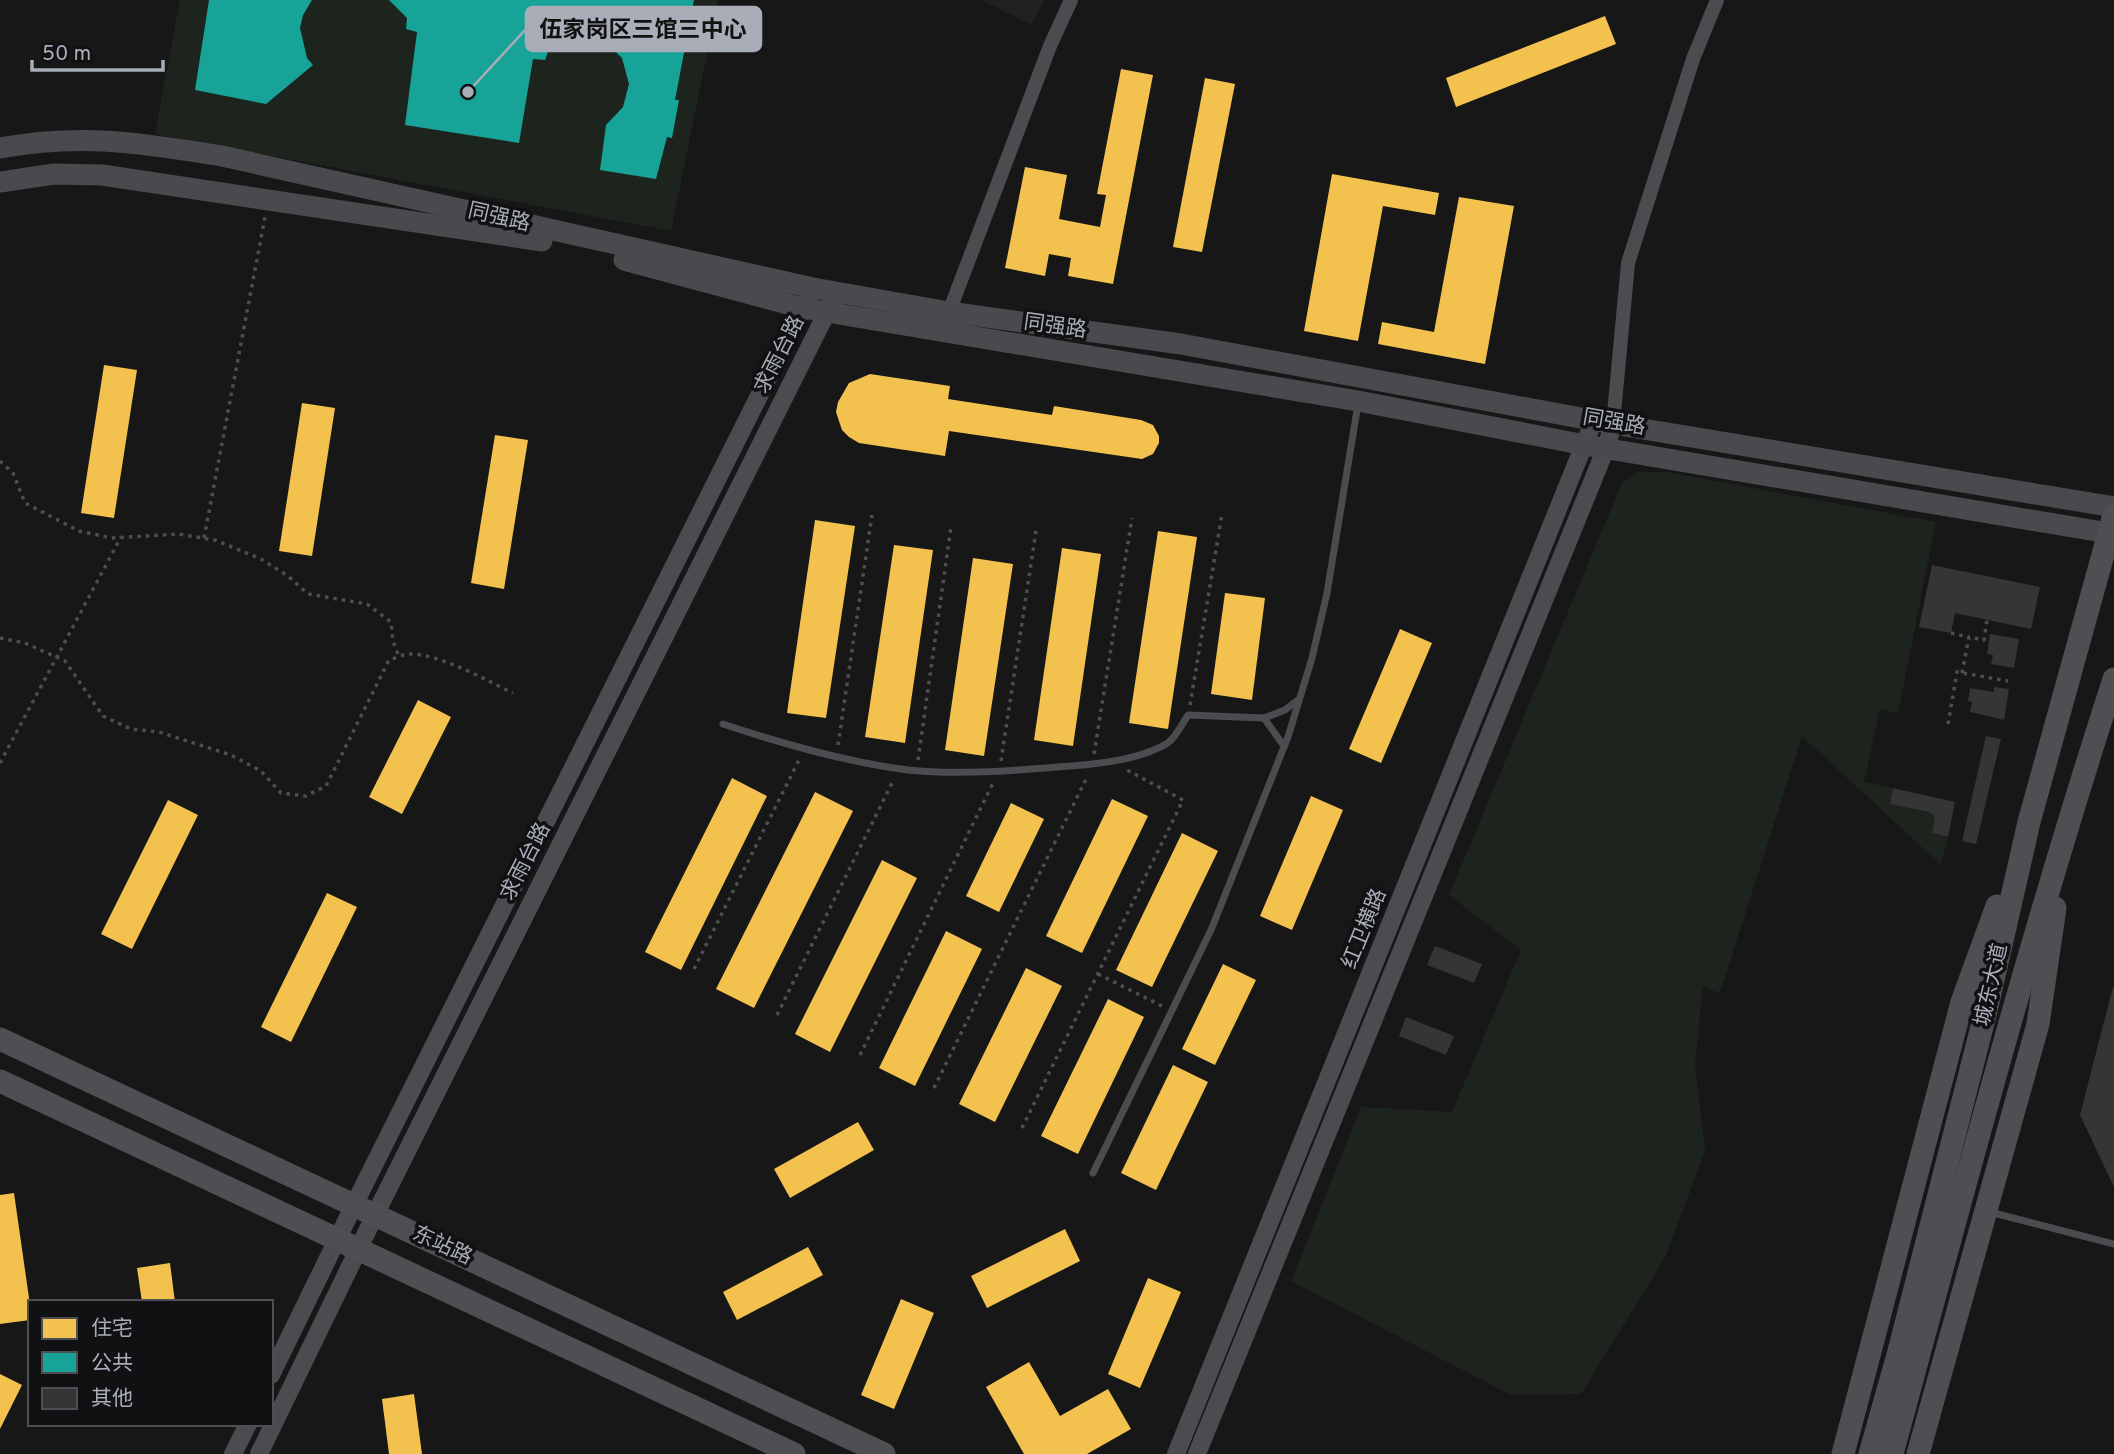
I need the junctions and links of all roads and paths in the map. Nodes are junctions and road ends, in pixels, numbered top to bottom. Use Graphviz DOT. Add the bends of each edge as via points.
graph roads {
  1 [pos="1071,0"];
  2 [pos="1717,0"];
  3 [pos="0,148"];
  4 [pos="0,182"];
  5 [pos="268,202"];
  6 [pos="813,288"];
  7 [pos="836,292"];
  8 [pos="803,308"];
  9 [pos="828,312"];
  10 [pos="949,312"];
  11 [pos="1358,401"];
  12 [pos="1604,422"];
  13 [pos="1595,447"];
  14 [pos="0,461"];
  15 [pos="2114,506"];
  16 [pos="1222,514"];
  17 [pos="872,515"];
  18 [pos="1132,518"];
  19 [pos="951,527"];
  20 [pos="2112,528"];
  21 [pos="1037,531"];
  22 [pos="121,537"];
  23 [pos="204,538"];
  24 [pos="1987,620"];
  25 [pos="1951,633"];
  26 [pos="1969,637"];
  27 [pos="0,638"];
  28 [pos="55,656"];
  29 [pos="399,657"];
  30 [pos="1962,673"];
  31 [pos="2114,679"];
  32 [pos="2008,681"];
  33 [pos="513,693"];
  34 [pos="1300,698"];
  35 [pos="1188,715"];
  36 [pos="1264,718"];
  37 [pos="723,724"];
  38 [pos="1948,724"];
  39 [pos="1284,746"];
  40 [pos="804,749"];
  41 [pos="836,757"];
  42 [pos="1110,761"];
  43 [pos="0,763"];
  44 [pos="1093,764"];
  45 [pos="900,768"];
  46 [pos="917,770"];
  47 [pos="1000,771"];
  48 [pos="2029,821"];
  49 [pos="2067,824"];
  50 [pos="694,969"];
  51 [pos="1098,974"];
  52 [pos="1172,1010"];
  53 [pos="776,1015"];
  54 [pos="0,1039"];
  55 [pos="860,1055"];
  56 [pos="0,1081"];
  57 [pos="934,1088"];
  58 [pos="1022,1128"];
  59 [pos="1093,1173"];
  60 [pos="354,1205"];
  61 [pos="1986,1210"];
  62 [pos="375,1215"];
  63 [pos="337,1239"];
  64 [pos="2114,1244"];
  65 [pos="359,1249"];
  66 [pos="273,1372"];
  67 [pos="247,1426"];
  68 [pos="233,1454"];
  69 [pos="260,1454"];
  70 [pos="794,1454"];
  71 [pos="884,1454"];
  72 [pos="1176,1454"];
  73 [pos="1197,1454"];
  74 [pos="1843,1454"];
  75 [pos="1870,1454"];
  76 [pos="1892,1454"];
  77 [pos="1918,1454"];
  1 -- 10 [label="street"];
  2 -- 12 [label="street" via="1693,59 1628,263"];
  3 -- 6 [label="main road, 同强路" via="94,139 222,156"];
  4 -- 5 [label="main road, 同强路" via="54,174 102,175"];
  5 -- 8 [label="main road, 同强路" via="565,244"];
  5 -- 23 [label="path"];
  6 -- 7 [label="main road, 同强路"];
  6 -- 8 [label="street, 求雨台路"];
  7 -- 9 [label="street, 求雨台路"];
  7 -- 10 [label="main road, 同强路"];
  8 -- 9 [label="main road, 同强路"];
  8 -- 60 [label="street, 求雨台路"];
  9 -- 11 [label="main road, 同强路"];
  9 -- 62 [label="street, 求雨台路"];
  10 -- 12 [label="main road, 同强路" via="1181,344"];
  11 -- 13 [label="main road, 同强路"];
  11 -- 34 [label="lane" via="1327,593"];
  12 -- 13 [label="street, 红卫横路"];
  12 -- 15 [label="main road, 同强路"];
  13 -- 20 [label="main road, 同强路"];
  13 -- 72 [label="street, 红卫横路"];
  13 -- 73 [label="street, 红卫横路"];
  14 -- 22 [label="path" via="13,473 25,503 79,531"];
  16 -- 35 [label="path"];
  17 -- 41 [label="path"];
  18 -- 44 [label="path"];
  19 -- 46 [label="path"];
  20 -- 48 [label="main road, 城东大道"];
  21 -- 47 [label="path"];
  22 -- 23 [label="path" via="178,534"];
  22 -- 28 [label="path"];
  23 -- 29 [label="path" via="261,559 308,594 367,604 391,622"];
  24 -- 26 [label="path" via="1983,640"];
  25 -- 26 [label="path"];
  26 -- 30 [label="path"];
  27 -- 28 [label="path"];
  28 -- 29 [label="path" via="65,661 103,716 131,729 159,732 231,755 261,771 281,793 306,796 326,786 389,660"];
  28 -- 43 [label="path"];
  29 -- 33 [label="path" via="431,658"];
  30 -- 32 [label="path"];
  30 -- 38 [label="path" via="1957,671"];
  31 -- 49 [label="main road, 城东大道"];
  34 -- 36 [label="lane"];
  34 -- 39 [label="lane"];
  35 -- 36 [label="lane"];
  35 -- 42 [label="lane" via="1168,744"];
  36 -- 39 [label="lane"];
  37 -- 40 [label="lane"];
  39 -- 52 [label="lane" via="1211,930"];
  40 -- 41 [label="lane"];
  40 -- 50 [label="path"];
  41 -- 45 [label="lane"];
  42 -- 44 [label="lane"];
  42 -- 51 [label="path" via="1184,800"];
  44 -- 47 [label="lane"];
  44 -- 57 [label="path"];
  45 -- 46 [label="lane"];
  45 -- 53 [label="path"];
  46 -- 47 [label="lane"];
  47 -- 55 [label="path"];
  48 -- 74 [label="main road" via="1962,1002"];
  48 -- 75 [label="main road, 城东大道" via="1982,1025"];
  49 -- 61 [label="main road" via="2038,1024"];
  49 -- 76 [label="main road, 城东大道"];
  51 -- 52 [label="path"];
  51 -- 58 [label="path"];
  52 -- 59 [label="lane"];
  54 -- 60 [label="main road, 东站路"];
  56 -- 63 [label="main road, 东站路"];
  60 -- 62 [label="main road, 东站路"];
  60 -- 63 [label="street, 求雨台路"];
  61 -- 64 [label="lane"];
  61 -- 77 [label="main road"];
  62 -- 65 [label="street, 求雨台路"];
  62 -- 71 [label="main road, 东站路"];
  63 -- 65 [label="main road, 东站路"];
  63 -- 66 [label="street, 求雨台路"];
  65 -- 69 [label="street, 求雨台路"];
  65 -- 70 [label="main road, 东站路"];
  67 -- 68 [label="street"];
}
